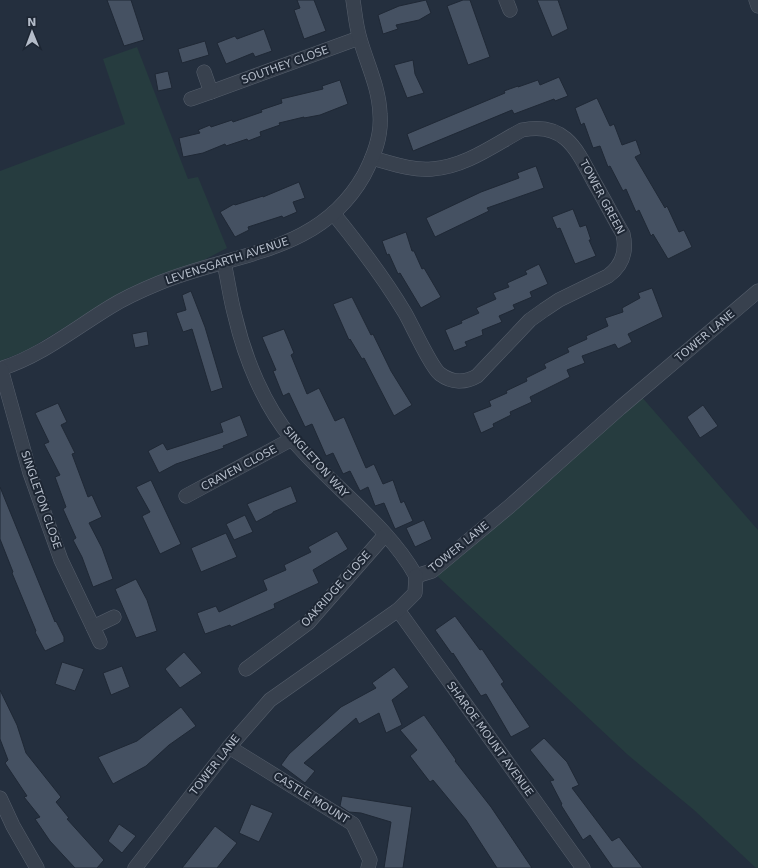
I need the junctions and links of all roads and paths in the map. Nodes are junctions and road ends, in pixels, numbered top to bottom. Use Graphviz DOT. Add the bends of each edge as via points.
graph roads {
  1 [pos="353,0"];
  2 [pos="756,0"];
  3 [pos="758,6"];
  4 [pos="359,38"];
  5 [pos="204,72"];
  6 [pos="211,92"];
  7 [pos="191,99"];
  8 [pos="372,158"];
  9 [pos="333,213"];
  10 [pos="224,262"];
  11 [pos="758,291"];
  12 [pos="1,369"];
  13 [pos="292,439"];
  14 [pos="186,496"];
  15 [pos="385,535"];
  16 [pos="416,576"];
  17 [pos="398,610"];
  18 [pos="114,617"];
  19 [pos="93,627"];
  20 [pos="100,642"];
  21 [pos="246,668"];
  22 [pos="229,747"];
  23 [pos="0,798"];
  24 [pos="6,828"];
  25 [pos="37,868"];
  26 [pos="135,868"];
  27 [pos="368,868"];
  28 [pos="583,868"];
  1 -- 4 [label="street, LEVENSGARTH AVENUE"];
  2 -- 3 [label="street"];
  4 -- 6 [label="street, SOUTHEY CLOSE"];
  4 -- 8 [label="street, LEVENSGARTH AVENUE" via="373,77 379,104 380,131"];
  5 -- 6 [label="street"];
  6 -- 7 [label="street, SOUTHEY CLOSE"];
  8 -- 9 [label="street, LEVENSGARTH AVENUE" via="360,181"];
  8 -- 9 [label="street, TOWER GREEN" via="405,167 432,169 460,164 522,130 532,128 554,131 577,150 623,234 623,258 615,271 608,276 559,300 530,320 477,376 470,380 452,381 438,373 405,312"];
  9 -- 10 [label="street, LEVENSGARTH AVENUE" via="291,241"];
  10 -- 12 [label="street, LEVENSGARTH AVENUE" via="139,291 58,342"];
  10 -- 13 [label="street, SINGLETON WAY" via="235,318 255,376 268,404"];
  11 -- 16 [label="street, TOWER LANE" via="432,571"];
  12 -- 19 [label="street, SINGLETON CLOSE" via="30,473 61,560"];
  13 -- 14 [label="street, CRAVEN CLOSE"];
  13 -- 15 [label="street, SINGLETON WAY"];
  15 -- 16 [label="street, SINGLETON WAY" via="407,560"];
  15 -- 21 [label="street, OAKRIDGE CLOSE" via="308,623"];
  16 -- 17 [label="street, TOWER LANE" via="415,593"];
  17 -- 22 [label="street, TOWER LANE" via="270,700"];
  17 -- 28 [label="street, SHAROE MOUNT AVENUE"];
  18 -- 19 [label="street"];
  19 -- 20 [label="street, SINGLETON CLOSE"];
  22 -- 26 [label="street, TOWER LANE"];
  22 -- 27 [label="street, CASTLE MOUNT" via="353,824 370,860"];
  23 -- 24 [label="street"];
  24 -- 25 [label="street"];
}
